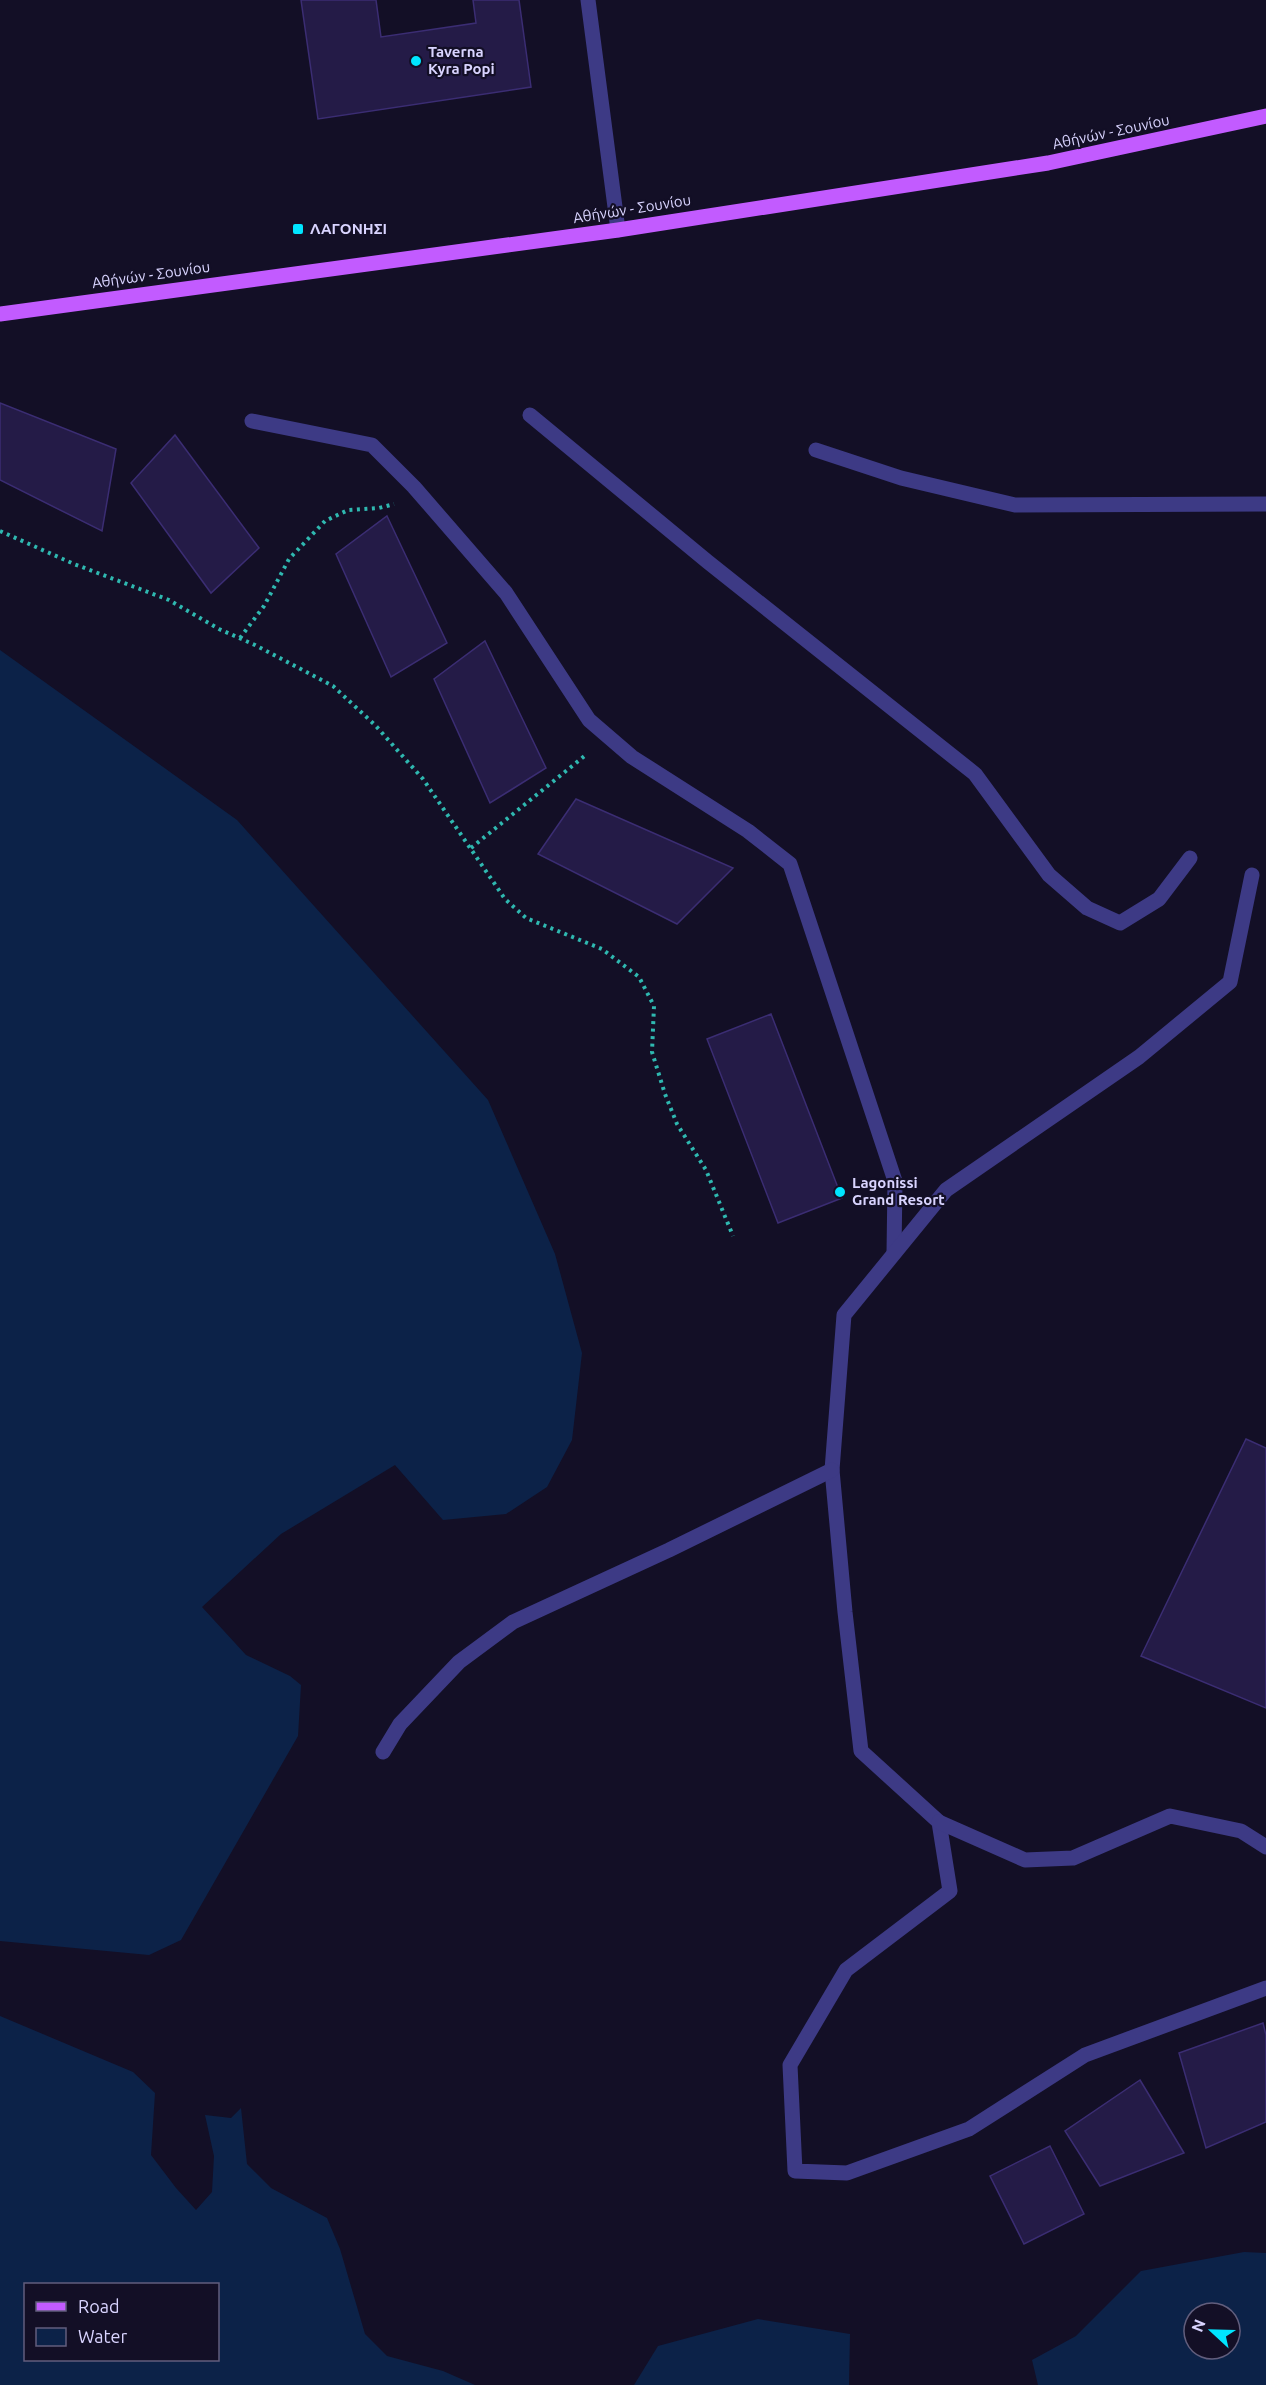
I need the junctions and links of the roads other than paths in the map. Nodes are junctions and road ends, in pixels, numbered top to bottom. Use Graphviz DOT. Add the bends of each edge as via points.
graph roads {
  1 [pos="588,0"];
  2 [pos="1266,116"];
  3 [pos="618,230"];
  4 [pos="0,314"];
  5 [pos="530,415"];
  6 [pos="252,421"];
  7 [pos="816,450"];
  8 [pos="1266,504"];
  9 [pos="1190,858"];
  10 [pos="1252,875"];
  11 [pos="894,1253"];
  12 [pos="832,1470"];
  13 [pos="383,1752"];
  14 [pos="939,1822"];
  15 [pos="1266,1847"];
  16 [pos="1266,1988"];
  1 -- 3 [label="street"];
  2 -- 3 [label="main road, Αθήνών - Σουνίου" via="1048,164"];
  3 -- 4 [label="main road, Αθήνών - Σουνίου"];
  5 -- 9 [label="street" via="975,774 1049,875 1087,908 1120,923 1159,899"];
  6 -- 11 [label="street" via="372,445 506,593 589,720 632,758 748,831 790,864 895,1181"];
  7 -- 8 [label="street" via="901,478 1015,505"];
  10 -- 11 [label="street" via="1230,982 1139,1058 946,1190"];
  11 -- 12 [label="street" via="844,1315"];
  12 -- 13 [label="street" via="513,1622 459,1662 400,1724"];
  12 -- 14 [label="street" via="861,1751"];
  14 -- 15 [label="street" via="1025,1860 1073,1858 1170,1816 1241,1831"];
  14 -- 16 [label="street" via="950,1891 846,1970 790,2065 795,2171 847,2173 969,2129 1085,2055"];
}
